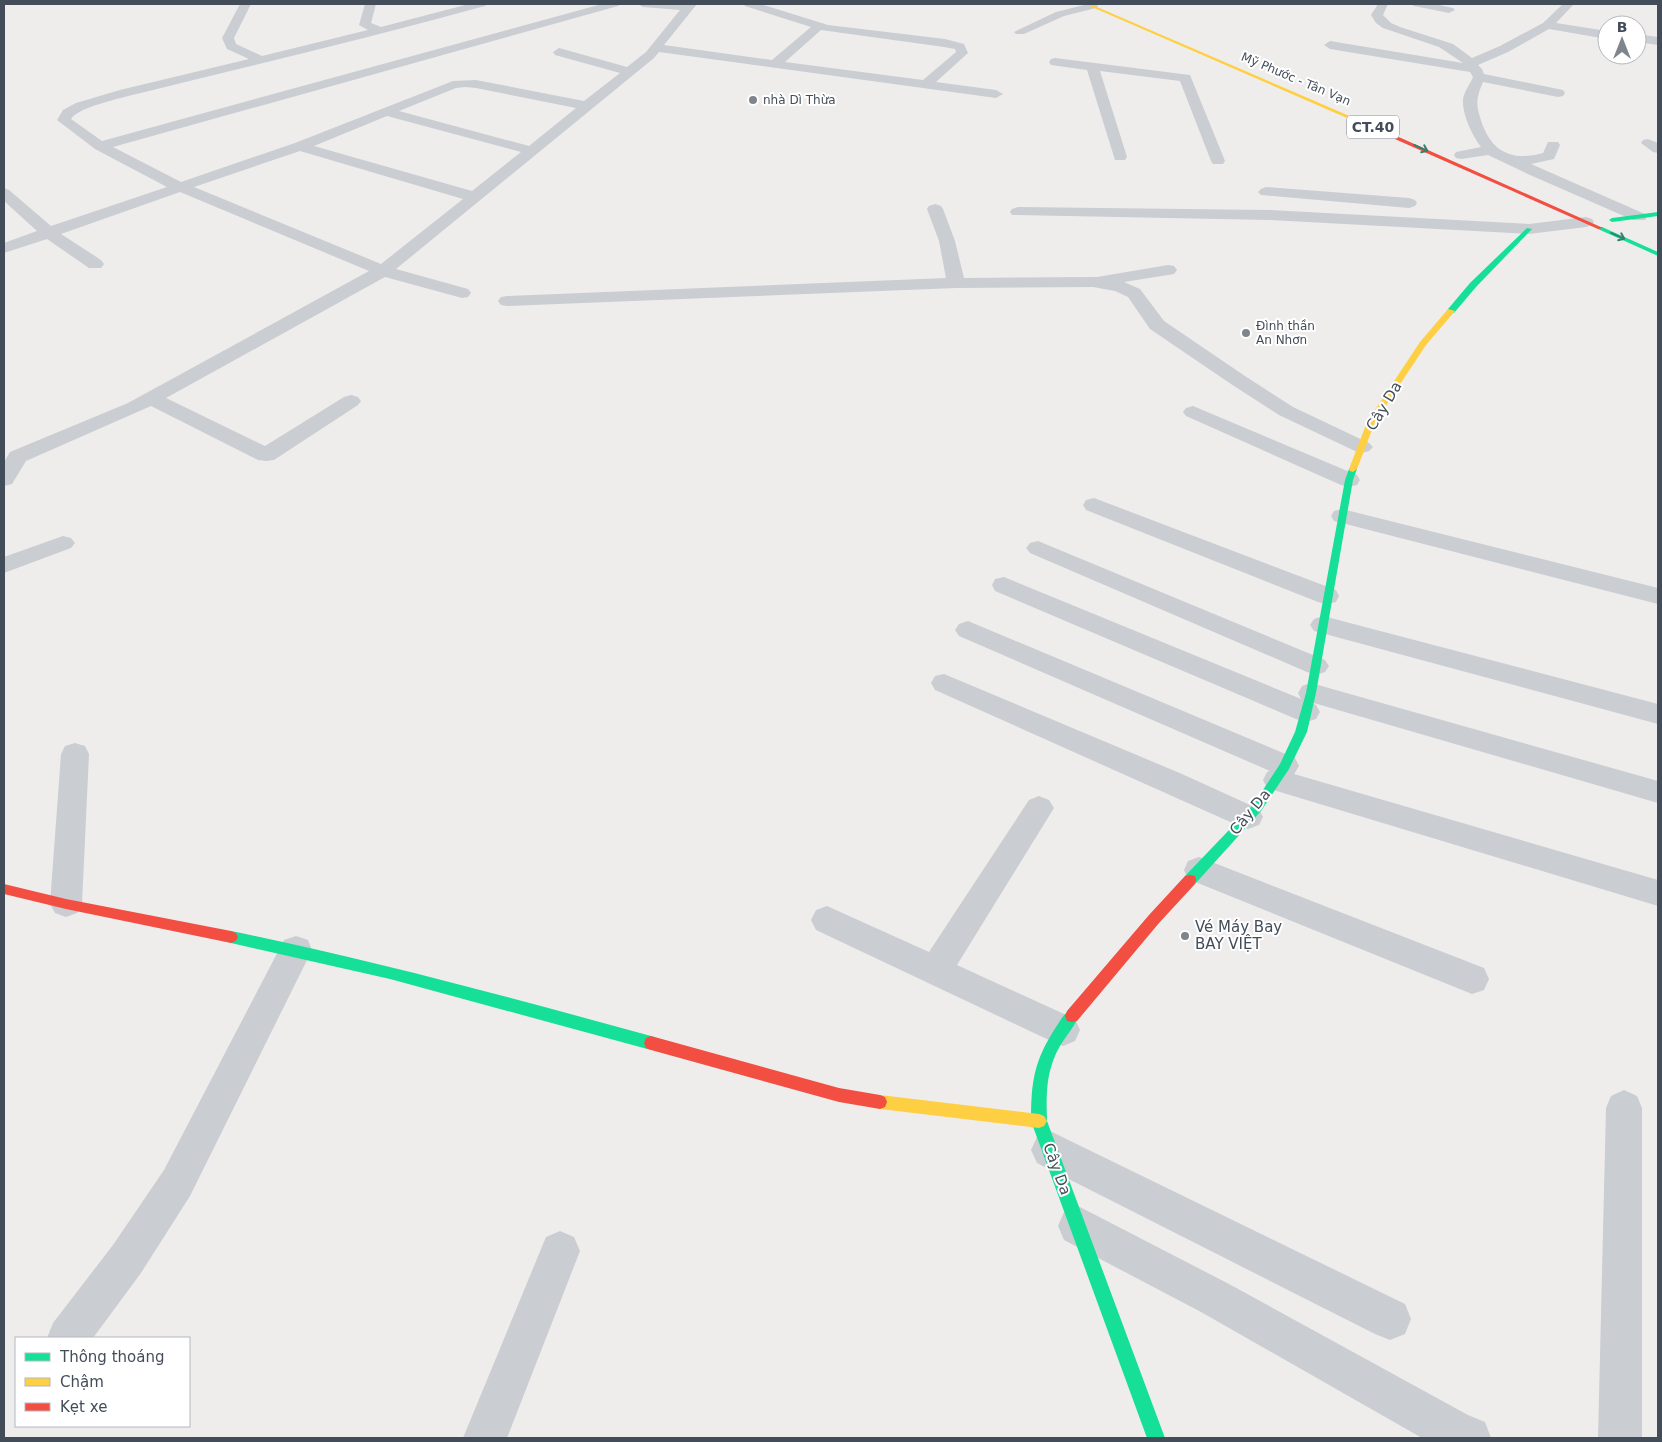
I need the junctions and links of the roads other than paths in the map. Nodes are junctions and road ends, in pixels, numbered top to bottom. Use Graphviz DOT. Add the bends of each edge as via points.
graph roads {
  1 [pos="245,4"];
  2 [pos="370,4"];
  3 [pos="480,4"];
  4 [pos="614,4"];
  5 [pos="644,4"];
  6 [pos="749,4"];
  7 [pos="1110,4"];
  8 [pos="1383,4"];
  9 [pos="1418,4"];
  10 [pos="1569,4"];
  11 [pos="690,5"];
  12 [pos="1090,5"];
  13 [pos="1449,10"];
  14 [pos="1547,24"];
  15 [pos="820,25"];
  16 [pos="380,31"];
  17 [pos="1020,32"];
  18 [pos="1597,32"];
  19 [pos="893,36"];
  20 [pos="1330,46"];
  21 [pos="657,48"];
  22 [pos="879,49"];
  23 [pos="559,52"];
  24 [pos="259,59"];
  25 [pos="864,62"];
  26 [pos="1055,62"];
  27 [pos="775,64"];
  28 [pos="1092,67"];
  29 [pos="1476,70"];
  30 [pos="629,72"];
  31 [pos="850,74"];
  32 [pos="926,84"];
  33 [pos="1558,93"];
  34 [pos="996,94"];
  35 [pos="587,106"];
  36 [pos="386,112"];
  37 [pos="1553,145"];
  38 [pos="100,146"];
  39 [pos="300,146"];
  40 [pos="1490,150"];
  41 [pos="532,151"];
  42 [pos="1461,155"];
  43 [pos="1120,157"];
  44 [pos="1509,160"];
  45 [pos="1218,161"];
  46 [pos="1532,185"];
  47 [pos="180,187"];
  48 [pos="1266,192"];
  49 [pos="4,193"];
  50 [pos="474,197"];
  51 [pos="1420,203"];
  52 [pos="935,209"];
  53 [pos="1525,210"];
  54 [pos="1018,212"];
  55 [pos="1563,212"];
  56 [pos="1658,214"];
  57 [pos="1586,222"];
  58 [pos="1637,223"];
  59 [pos="1529,229"];
  60 [pos="49,233"];
  61 [pos="4,248"];
  62 [pos="1658,254"];
  63 [pos="95,264"];
  64 [pos="1168,270"];
  65 [pos="383,271"];
  66 [pos="1092,282"];
  67 [pos="956,283"];
  68 [pos="462,293"];
  69 [pos="507,301"];
  70 [pos="152,399"];
  71 [pos="351,401"];
  72 [pos="1193,412"];
  73 [pos="1362,447"];
  74 [pos="4,479"];
  75 [pos="1349,480"];
  76 [pos="1094,505"];
  77 [pos="1342,516"];
  78 [pos="63,543"];
  79 [pos="1038,548"];
  80 [pos="4,565"];
  81 [pos="1004,585"];
  82 [pos="1327,596"];
  83 [pos="1658,596"];
  84 [pos="1324,625"];
  85 [pos="968,630"];
  86 [pos="1316,666"];
  87 [pos="944,683"];
  88 [pos="1308,702"];
  89 [pos="1658,714"];
  90 [pos="75,754"];
  91 [pos="1281,773"];
  92 [pos="1658,792"];
  93 [pos="1039,808"];
  94 [pos="1248,817"];
  95 [pos="1200,870"];
  96 [pos="4,889"];
  97 [pos="1658,893"];
  98 [pos="66,904"];
  99 [pos="828,920"];
  100 [pos="296,950"];
  101 [pos="936,969"];
  102 [pos="1472,979"];
  103 [pos="1064,1030"];
  104 [pos="1624,1108"];
  105 [pos="1045,1135"];
  106 [pos="1078,1226"];
  107 [pos="560,1250"];
  108 [pos="1390,1319"];
  109 [pos="69,1337"];
  110 [pos="486,1438"];
  111 [pos="1156,1438"];
  112 [pos="1469,1438"];
  113 [pos="1620,1438"];
  1 -- 24 [label="street" via="228,38 231,46"];
  2 -- 16 [label="street" via="365,24"];
  3 -- 16 [label="street"];
  4 -- 38 [label="street"];
  5 -- 11 [label="street"];
  6 -- 15 [label="street"];
  7 -- 42 [label="street, Mỹ Phước - Tân Vạn / CT.40"];
  8 -- 29 [label="street" via="1377,15 1381,22 1443,44"];
  9 -- 13 [label="street"];
  10 -- 14 [label="street"];
  11 -- 21 [label="street"];
  12 -- 17 [label="street"];
  12 -- 55 [label="street, Mỹ Phước - Tân Vạn / CT.40, one-way"];
  14 -- 18 [label="street"];
  14 -- 29 [label="street"];
  15 -- 19 [label="street"];
  15 -- 27 [label="street"];
  16 -- 24 [label="street"];
  19 -- 22 [label="street"];
  19 -- 32 [label="street" via="960,47 962,53"];
  20 -- 29 [label="street"];
  21 -- 27 [label="street"];
  21 -- 30 [label="street"];
  23 -- 30 [label="street"];
  24 -- 38 [label="street" via="125,93 68,113 64,120"];
  25 -- 31 [label="street"];
  26 -- 28 [label="street"];
  27 -- 31 [label="street"];
  28 -- 43 [label="street"];
  28 -- 45 [label="street" via="1185,78"];
  29 -- 33 [label="street"];
  29 -- 40 [label="street" via="1470,108 1481,138"];
  30 -- 35 [label="street"];
  31 -- 32 [label="street"];
  32 -- 34 [label="street"];
  35 -- 36 [label="street" via="465,83"];
  35 -- 41 [label="street"];
  36 -- 39 [label="street"];
  36 -- 41 [label="street"];
  37 -- 44 [label="street" via="1549,156"];
  38 -- 47 [label="street"];
  39 -- 47 [label="street"];
  39 -- 50 [label="street"];
  40 -- 42 [label="street"];
  40 -- 44 [label="street"];
  41 -- 50 [label="street"];
  42 -- 46 [label="street, Mỹ Phước - Tân Vạn / CT.40"];
  44 -- 58 [label="street"];
  47 -- 60 [label="street"];
  47 -- 65 [label="street"];
  48 -- 51 [label="street"];
  49 -- 60 [label="street"];
  50 -- 65 [label="street"];
  52 -- 67 [label="street" via="947,241"];
  53 -- 55 [label="street"];
  54 -- 59 [label="street" via="1270,215"];
  55 -- 57 [label="street, Mỹ Phước - Tân Vạn / CT.40"];
  56 -- 58 [label="street"];
  57 -- 58 [label="street" via="1608,218"];
  57 -- 59 [label="street"];
  57 -- 62 [label="street, Mỹ Phước - Tân Vạn / CT.40, one-way"];
  59 -- 73 [label="street, Cây Da" via="1473,285 1423,344 1371,422"];
  60 -- 61 [label="street"];
  60 -- 63 [label="street"];
  64 -- 66 [label="street"];
  65 -- 68 [label="street"];
  65 -- 70 [label="street"];
  66 -- 67 [label="street"];
  66 -- 73 [label="street" via="1119,286 1134,293 1157,325 1238,380 1286,410"];
  67 -- 69 [label="street"];
  70 -- 71 [label="street" via="266,454"];
  70 -- 74 [label="street" via="18,457"];
  72 -- 75 [label="street"];
  73 -- 75 [label="street, Cây Da"];
  75 -- 77 [label="street, Cây Da"];
  76 -- 82 [label="street"];
  77 -- 82 [label="street, Cây Da"];
  77 -- 83 [label="street"];
  78 -- 80 [label="street"];
  79 -- 86 [label="street"];
  81 -- 88 [label="street"];
  82 -- 84 [label="street, Cây Da"];
  84 -- 86 [label="street, Cây Da"];
  84 -- 89 [label="street"];
  85 -- 91 [label="street"];
  86 -- 88 [label="street, Cây Da"];
  87 -- 94 [label="street"];
  88 -- 91 [label="street, Cây Da" via="1301,732"];
  88 -- 92 [label="street"];
  90 -- 98 [label="street"];
  91 -- 94 [label="street, Cây Da"];
  91 -- 97 [label="street"];
  93 -- 101 [label="street"];
  94 -- 95 [label="street, Cây Da"];
  95 -- 102 [label="street"];
  95 -- 103 [label="street, Cây Da" via="1102,978"];
  96 -- 98 [label="street"];
  98 -- 100 [label="street"];
  99 -- 101 [label="street"];
  100 -- 105 [label="street" via="504,1002 838,1094"];
  100 -- 109 [label="street" via="177,1183"];
  101 -- 103 [label="street"];
  103 -- 105 [label="street, Cây Da" via="1042,1070 1038,1092"];
  104 -- 113 [label="street"];
  105 -- 106 [label="street, Cây Da"];
  105 -- 108 [label="street"];
  106 -- 111 [label="street, Cây Da"];
  106 -- 112 [label="street"];
  107 -- 110 [label="street"];
}
